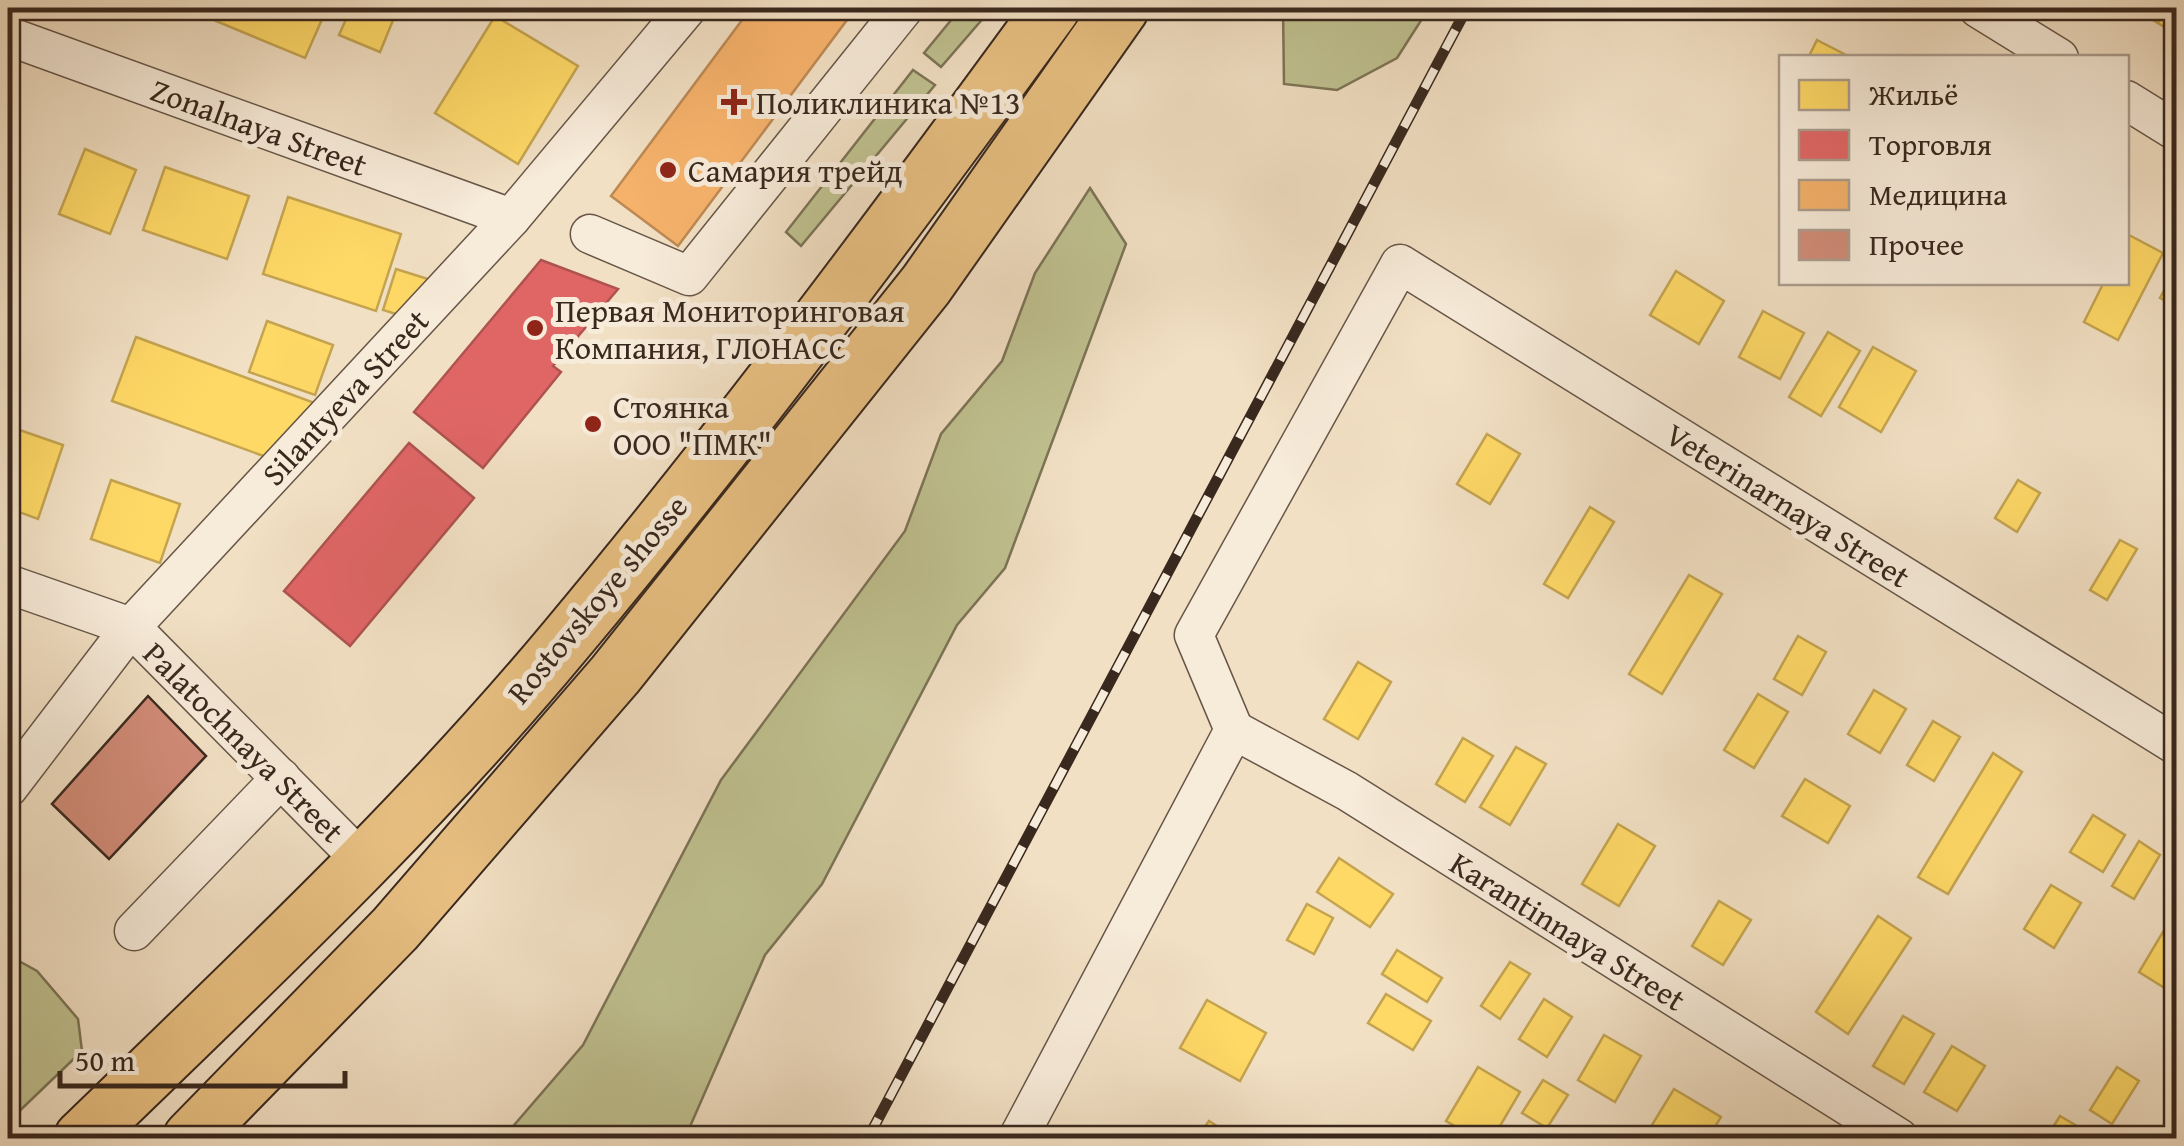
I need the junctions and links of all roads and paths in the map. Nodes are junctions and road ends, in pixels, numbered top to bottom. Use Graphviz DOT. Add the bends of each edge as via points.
graph roads {
  1 [pos="686,8"];
  2 [pos="904,8"];
  3 [pos="1052,8"];
  4 [pos="1121,8"];
  5 [pos="1978,8"];
  6 [pos="8,36"];
  7 [pos="2053,55"];
  8 [pos="2129,102"];
  9 [pos="2176,130"];
  10 [pos="511,218"];
  11 [pos="590,234"];
  12 [pos="8,584"];
  13 [pos="131,628"];
  14 [pos="1234,730"];
  15 [pos="2176,745"];
  16 [pos="280,778"];
  17 [pos="8,788"];
  18 [pos="365,864"];
  19 [pos="134,930"];
  20 [pos="82,1138"];
  21 [pos="191,1138"];
  22 [pos="1018,1138"];
  23 [pos="1899,1138"];
  1 -- 10 [label="street, Silantyeva Street"];
  2 -- 11 [label="street" via="690,276"];
  3 -- 18 [label="highway, Rostovskoye shosse" via="827,316 564,644"];
  4 -- 21 [label="highway, Rostovskoye shosse" via="926,285 615,675 395,929"];
  5 -- 7 [label="street"];
  6 -- 10 [label="street, Zonalnaya Street"];
  8 -- 9 [label="street"];
  10 -- 13 [label="street, Silantyeva Street"];
  12 -- 13 [label="street, Palatochnaya Street"];
  13 -- 16 [label="street, Palatochnaya Street"];
  13 -- 17 [label="street, Silantyeva Street"];
  14 -- 15 [label="street, Veterinarnaya Street" via="1194,635 1400,264"];
  14 -- 22 [label="street"];
  14 -- 23 [label="street, Karantinnaya Street" via="1347,792"];
  16 -- 18 [label="street, Palatochnaya Street"];
  16 -- 19 [label="street"];
  18 -- 20 [label="highway, Rostovskoye shosse"];
}
